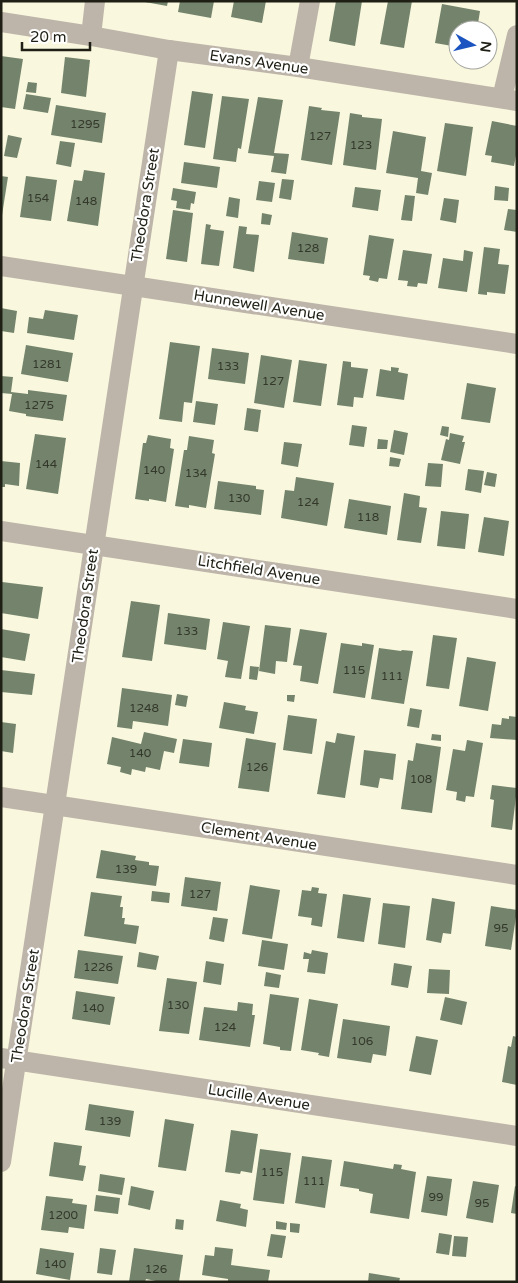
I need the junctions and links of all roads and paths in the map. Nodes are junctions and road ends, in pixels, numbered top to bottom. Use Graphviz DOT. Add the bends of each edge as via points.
graph roads {
  1 [pos="96,1"];
  2 [pos="310,1"];
  3 [pos="1,22"];
  4 [pos="517,35"];
  5 [pos="90,36"];
  6 [pos="169,50"];
  7 [pos="298,68"];
  8 [pos="510,100"];
  9 [pos="1,266"];
  10 [pos="133,286"];
  11 [pos="517,344"];
  12 [pos="1,531"];
  13 [pos="94,545"];
  14 [pos="517,609"];
  15 [pos="1,797"];
  16 [pos="55,805"];
  17 [pos="517,875"];
  18 [pos="9,1059"];
  19 [pos="517,1136"];
  20 [pos="1,1162"];
  1 -- 5 [label="street"];
  2 -- 7 [label="street"];
  3 -- 5 [label="street, Evans Avenue"];
  4 -- 8 [label="street"];
  5 -- 6 [label="street, Evans Avenue"];
  6 -- 7 [label="street, Evans Avenue"];
  6 -- 10 [label="street, Theodora Street"];
  7 -- 8 [label="street, Evans Avenue"];
  9 -- 10 [label="street, Hunnewell Avenue"];
  10 -- 11 [label="street, Hunnewell Avenue"];
  10 -- 13 [label="street, Theodora Street"];
  12 -- 13 [label="street, Litchfield Avenue"];
  13 -- 14 [label="street, Litchfield Avenue"];
  13 -- 16 [label="street, Theodora Street"];
  15 -- 16 [label="street, Clement Avenue"];
  16 -- 17 [label="street, Clement Avenue"];
  16 -- 18 [label="street, Theodora Street"];
  18 -- 19 [label="street, Lucille Avenue"];
  18 -- 20 [label="street, Theodora Street"];
}
